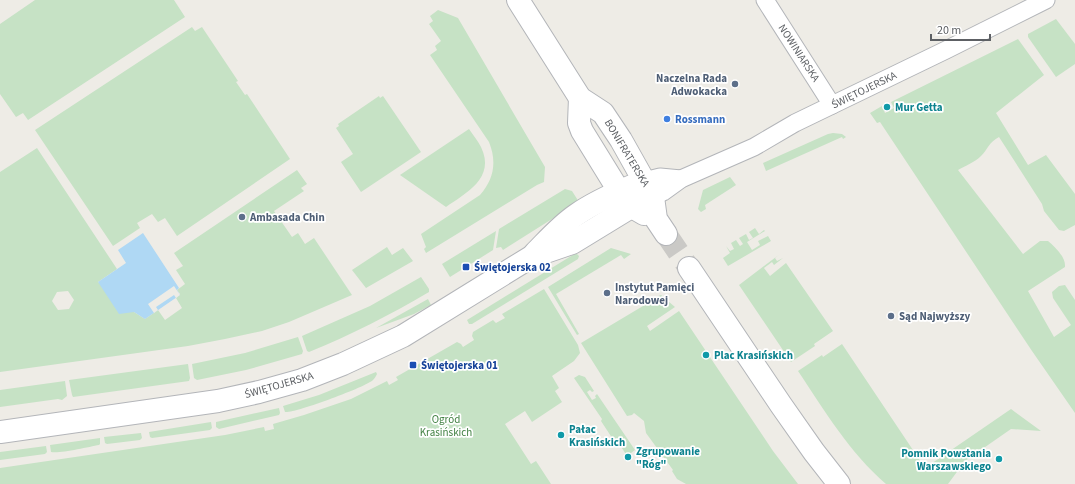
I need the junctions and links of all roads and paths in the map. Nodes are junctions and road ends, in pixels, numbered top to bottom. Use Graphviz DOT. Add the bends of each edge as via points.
graph roads {
  1 [pos="518,0"];
  2 [pos="765,0"];
  3 [pos="1046,0"];
  4 [pos="580,98"];
  5 [pos="832,105"];
  6 [pos="648,189"];
  7 [pos="625,199"];
  8 [pos="689,268"];
  9 [pos="0,432"];
  10 [pos="839,484"];
  1 -- 4 [label="street, BONIFRATERSKA"];
  2 -- 5 [label="street, NOWINIARSKA"];
  3 -- 5 [label="street, ŚWIĘTOJERSKA"];
  4 -- 6 [label="street, BONIFRATERSKA" via="608,119"];
  4 -- 7 [label="street" via="579,123 582,131"];
  5 -- 6 [label="street, ŚWIĘTOJERSKA" via="754,147 681,179 660,177"];
  6 -- 7 [label="street, ŚWIĘTOJERSKA"];
  6 -- 7 [label="street" via="661,226"];
  7 -- 9 [label="street, ŚWIĘTOJERSKA" via="576,215 531,257 403,336 302,380 218,401"];
  8 -- 10 [label="street" via="781,405"];
}
